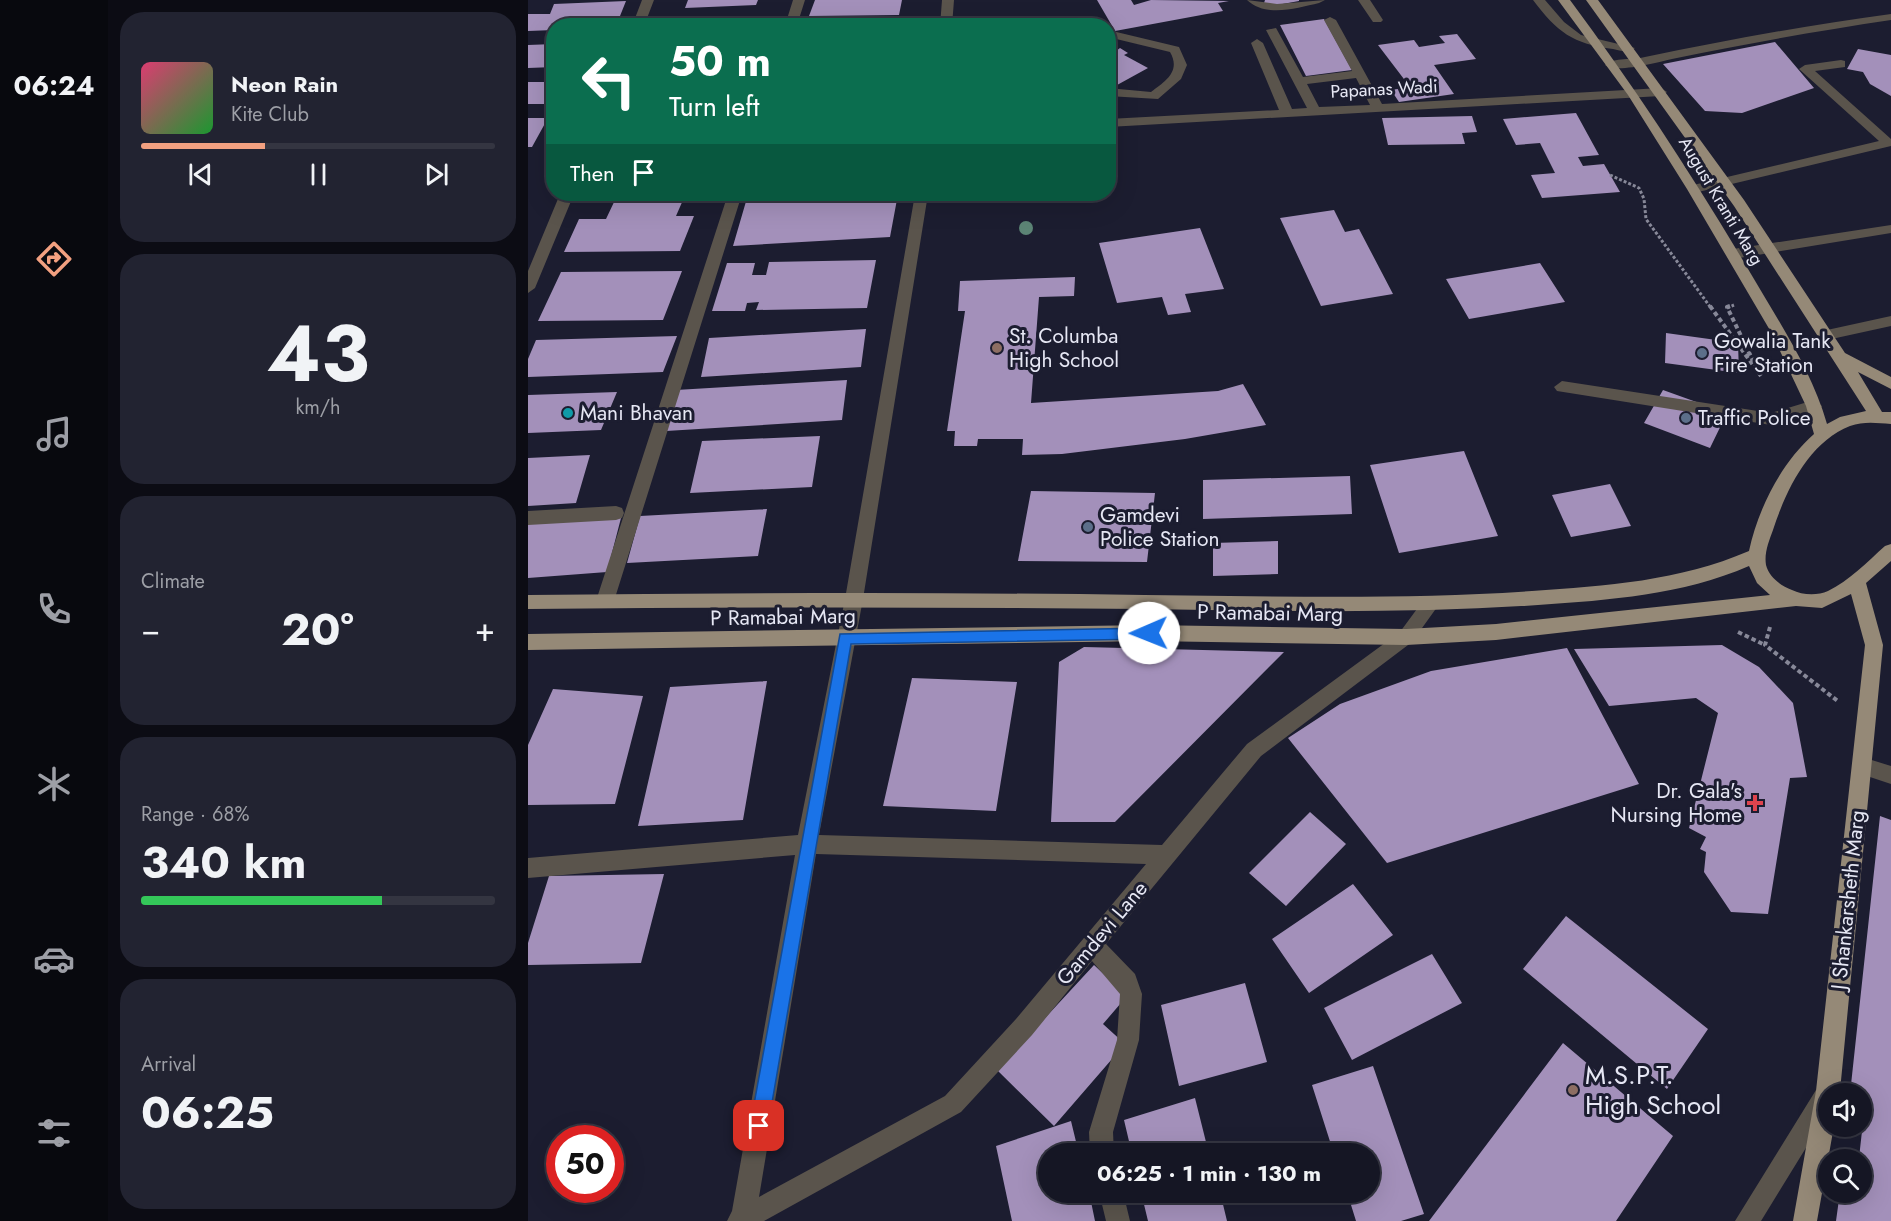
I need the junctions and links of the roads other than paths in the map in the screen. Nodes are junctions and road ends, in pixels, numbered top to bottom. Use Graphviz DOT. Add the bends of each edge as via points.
graph roads {
  1 [pos="648,0"];
  2 [pos="799,0"];
  3 [pos="948,0"];
  4 [pos="1253,0"];
  5 [pos="1319,0"];
  6 [pos="1364,0"];
  7 [pos="1539,0"];
  8 [pos="1564,0"];
  9 [pos="1592,0"];
  10 [pos="1891,17"];
  11 [pos="641,18"];
  12 [pos="793,18"];
  13 [pos="947,18"];
  14 [pos="1330,20"];
  15 [pos="1377,20"];
  16 [pos="1272,30"];
  17 [pos="1116,35"];
  18 [pos="1257,43"];
  19 [pos="1596,44"];
  20 [pos="1629,48"];
  21 [pos="1639,62"];
  22 [pos="1841,64"];
  23 [pos="1611,65"];
  24 [pos="1360,74"];
  25 [pos="1300,81"];
  26 [pos="1661,92"];
  27 [pos="1116,93"];
  28 [pos="1633,94"];
  29 [pos="1154,96"];
  30 [pos="1378,108"];
  31 [pos="1315,111"];
  32 [pos="1287,113"];
  33 [pos="1157,120"];
  34 [pos="1116,123"];
  35 [pos="1726,183"];
  36 [pos="1694,189"];
  37 [pos="564,201"];
  38 [pos="733,201"];
  39 [pos="920,201"];
  40 [pos="1891,229"];
  41 [pos="1771,249"];
  42 [pos="1732,254"];
  43 [pos="528,288"];
  44 [pos="1891,321"];
  45 [pos="1827,335"];
  46 [pos="1840,356"];
  47 [pos="1891,384"];
  48 [pos="1562,387"];
  49 [pos="1814,406"];
  50 [pos="1883,416"];
  51 [pos="1822,434"];
  52 [pos="616,513"];
  53 [pos="528,518"];
  54 [pos="1891,551"];
  55 [pos="1756,555"];
  56 [pos="1856,579"];
  57 [pos="854,599"];
  58 [pos="1793,600"];
  59 [pos="605,601"];
  60 [pos="528,602"];
  61 [pos="1150,602"];
  62 [pos="1431,603"];
  63 [pos="1149,633"];
  64 [pos="1406,637"];
  65 [pos="845,639"];
  66 [pos="528,642"];
  67 [pos="1862,766"];
  68 [pos="1891,775"];
  69 [pos="807,844"];
  70 [pos="1167,855"];
  71 [pos="528,868"];
  72 [pos="1091,944"];
  73 [pos="1829,1083"];
  74 [pos="1818,1107"];
  75 [pos="1820,1137"];
  76 [pos="1102,1143"];
  77 [pos="1114,1203"];
  78 [pos="741,1221"];
  79 [pos="1118,1221"];
  80 [pos="1747,1221"];
  81 [pos="1805,1221"];
  1 -- 11 [label="street"];
  2 -- 12 [label="street"];
  3 -- 13 [label="street"];
  4 -- 5 [label="street" via="1262,6 1276,7"];
  6 -- 15 [label="street"];
  7 -- 19 [label="street" via="1562,29"];
  8 -- 19 [label="main road, August Kranti Marg"];
  9 -- 20 [label="main road, August Kranti Marg"];
  10 -- 21 [label="street" via="1779,33"];
  14 -- 24 [label="street"];
  16 -- 25 [label="street"];
  17 -- 29 [label="street" via="1175,50 1182,59 1180,75"];
  18 -- 32 [label="street"];
  19 -- 20 [label="street"];
  19 -- 23 [label="main road, August Kranti Marg"];
  20 -- 21 [label="main road, August Kranti Marg"];
  21 -- 23 [label="street"];
  21 -- 26 [label="main road, August Kranti Marg"];
  22 -- 35 [label="street" via="1805,69 1888,143"];
  23 -- 28 [label="main road, August Kranti Marg"];
  24 -- 25 [label="street"];
  24 -- 30 [label="street"];
  25 -- 31 [label="street"];
  26 -- 28 [label="street, Papanas Wadi"];
  26 -- 35 [label="main road, August Kranti Marg"];
  27 -- 29 [label="street"];
  28 -- 30 [label="street, Papanas Wadi"];
  28 -- 36 [label="main road, August Kranti Marg"];
  29 -- 33 [label="street"];
  30 -- 31 [label="street, Papanas Wadi"];
  31 -- 32 [label="street, Papanas Wadi"];
  32 -- 33 [label="street, Papanas Wadi"];
  33 -- 34 [label="street, Papanas Wadi"];
  35 -- 36 [label="street"];
  35 -- 41 [label="main road, August Kranti Marg"];
  36 -- 42 [label="main road, August Kranti Marg"];
  37 -- 43 [label="street"];
  38 -- 59 [label="street"];
  39 -- 57 [label="street"];
  40 -- 41 [label="street"];
  41 -- 42 [label="street"];
  41 -- 45 [label="main road, August Kranti Marg"];
  42 -- 49 [label="main road, August Kranti Marg"];
  44 -- 45 [label="street"];
  45 -- 46 [label="main road, August Kranti Marg"];
  46 -- 47 [label="main road"];
  46 -- 50 [label="main road, August Kranti Marg"];
  48 -- 49 [label="street" via="1771,419"];
  49 -- 51 [label="main road, August Kranti Marg"];
  50 -- 51 [label="main road" via="1847,422"];
  51 -- 55 [label="main road" via="1798,458 1778,494"];
  52 -- 53 [label="street"];
  54 -- 56 [label="main road, P Ramabai Marg"];
  55 -- 58 [label="main road" via="1772,588"];
  55 -- 62 [label="main road, P Ramabai Marg" via="1721,572 1644,590 1483,603"];
  56 -- 58 [label="main road, P Ramabai Marg" via="1833,597 1813,604"];
  56 -- 67 [label="main road, J Shankarsheth Marg" via="1874,645"];
  57 -- 59 [label="main road, P Ramabai Marg"];
  57 -- 61 [label="main road, P Ramabai Marg"];
  57 -- 65 [label="street"];
  58 -- 64 [label="main road, P Ramabai Marg" via="1496,632"];
  59 -- 60 [label="main road, P Ramabai Marg"];
  61 -- 62 [label="main road, P Ramabai Marg" via="1284,606"];
  61 -- 63 [label="main road"];
  62 -- 64 [label="street, Gamdevi Lane"];
  63 -- 64 [label="main road, P Ramabai Marg"];
  63 -- 65 [label="main road, P Ramabai Marg"];
  64 -- 70 [label="street, Gamdevi Lane" via="1254,750"];
  65 -- 66 [label="main road, P Ramabai Marg"];
  65 -- 69 [label="street"];
  67 -- 68 [label="street"];
  67 -- 73 [label="main road, J Shankarsheth Marg"];
  69 -- 70 [label="street"];
  69 -- 71 [label="street"];
  69 -- 78 [label="street"];
  70 -- 72 [label="street, Gamdevi Lane"];
  72 -- 76 [label="street" via="1126,982 1131,994 1128,1040 1101,1132"];
  72 -- 78 [label="street, Gamdevi Lane" via="1024,1027 953,1104"];
  74 -- 80 [label="street"];
  75 -- 81 [label="main road, J Shankarsheth Marg"];
  77 -- 79 [label="street"];
}
